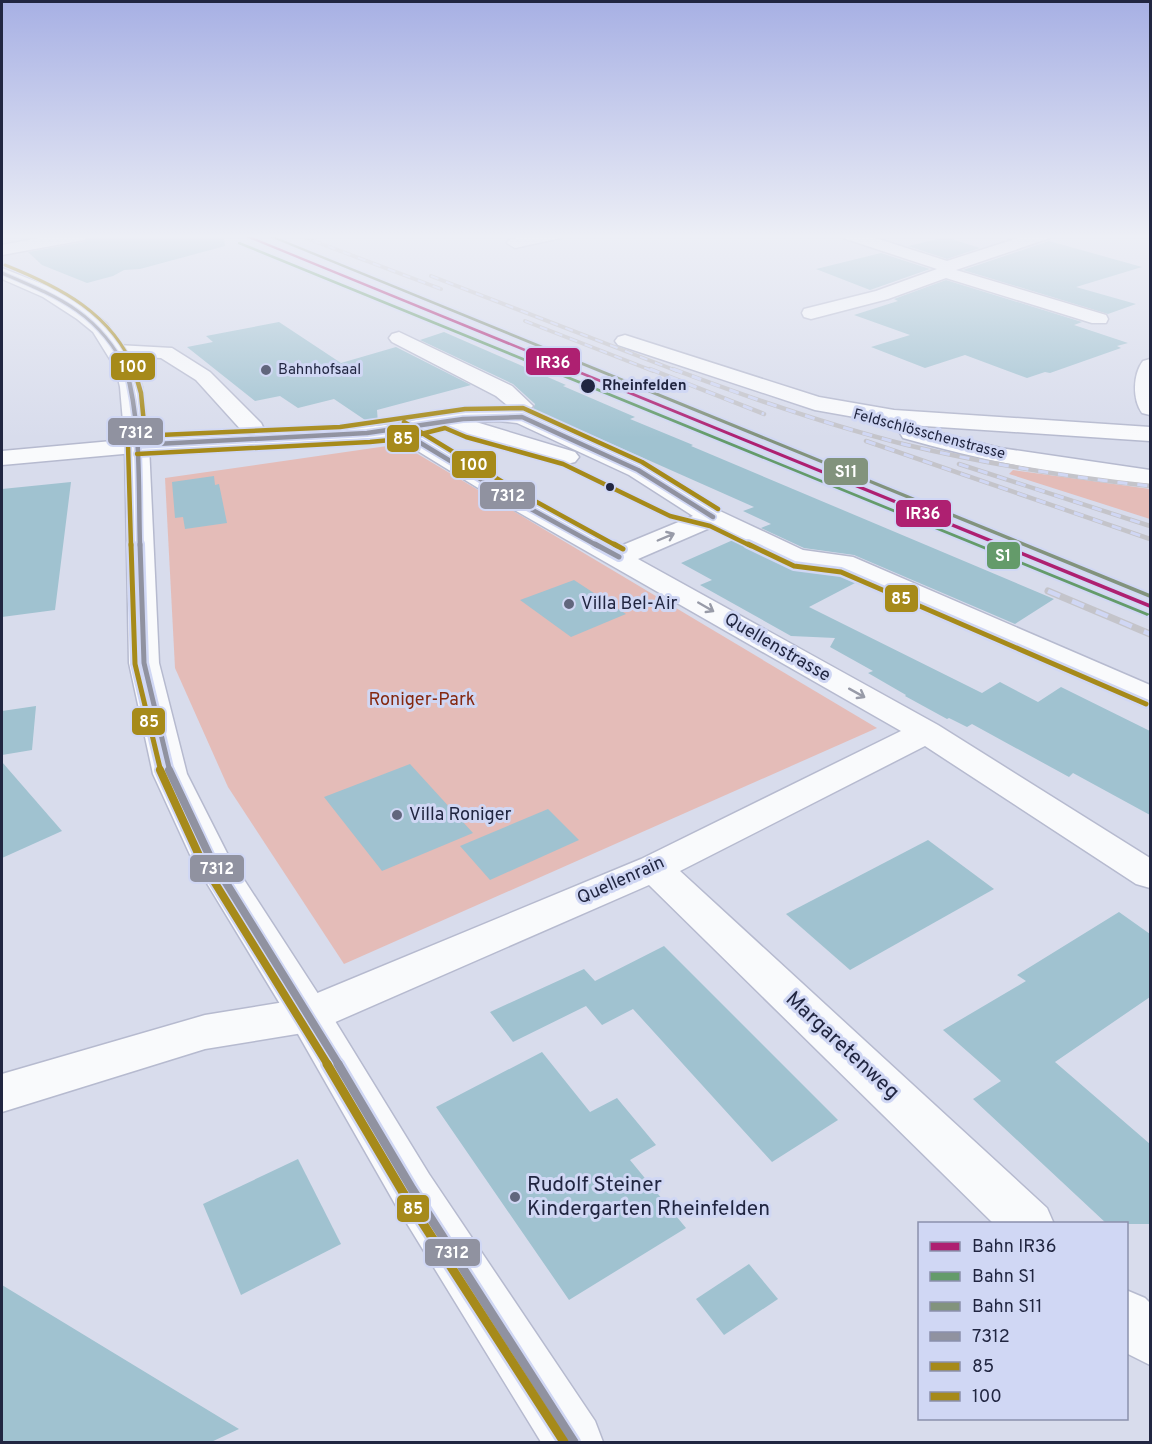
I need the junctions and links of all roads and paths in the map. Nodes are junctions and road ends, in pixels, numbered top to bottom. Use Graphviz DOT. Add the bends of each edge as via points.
graph roads {
  1 [pos="64,302"];
  2 [pos="853,302"];
  3 [pos="1047,302"];
  4 [pos="811,313"];
  5 [pos="1099,320"];
  6 [pos="409,336"];
  7 [pos="625,341"];
  8 [pos="117,351"];
  9 [pos="1150,365"];
  10 [pos="815,403"];
  11 [pos="1150,408"];
  12 [pos="446,418"];
  13 [pos="399,430"];
  14 [pos="1150,434"];
  15 [pos="257,439"];
  16 [pos="137,445"];
  17 [pos="2,458"];
  18 [pos="1150,477"];
  19 [pos="713,517"];
  20 [pos="619,556"];
  21 [pos="1150,696"];
  22 [pos="926,732"];
  23 [pos="654,868"];
  24 [pos="1149,873"];
  25 [pos="309,1016"];
  26 [pos="2,1093"];
  27 [pos="1027,1222"];
  28 [pos="1128,1318"];
  29 [pos="1150,1338"];
  30 [pos="574,1443"];
  1 -- 8 [label="street" via="100,328"];
  2 -- 4 [label="street"];
  3 -- 5 [label="street"];
  6 -- 12 [label="street" via="399,339 504,391 522,406"];
  7 -- 10 [label="street"];
  8 -- 15 [label="street" via="165,352 203,376 253,428"];
  8 -- 16 [label="street" via="131,387"];
  9 -- 11 [label="street" via="1146,382"];
  10 -- 14 [label="street" via="894,417"];
  10 -- 18 [label="street, Feldschlösschenstrasse" via="944,443 1027,462"];
  12 -- 13 [label="street"];
  12 -- 19 [label="street" via="566,456 674,508"];
  13 -- 15 [label="street"];
  13 -- 20 [label="street, Quellenstrasse" via="520,503"];
  15 -- 16 [label="street"];
  16 -- 17 [label="street"];
  16 -- 25 [label="street" via="144,663 170,774 210,857"];
  20 -- 19 [label="street, one-way"];
  19 -- 21 [label="street" via="797,558 843,563"];
  20 -- 22 [label="street, Quellenstrasse, one-way"];
  22 -- 23 [label="street, Quellenrain"];
  22 -- 24 [label="street, Quellenstrasse"];
  23 -- 25 [label="street, Quellenrain"];
  23 -- 27 [label="street, Margaretenweg"];
  25 -- 26 [label="street, Quellenrain" via="205,1032"];
  25 -- 30 [label="street" via="412,1189"];
  28 -- 29 [label="street"];
}
